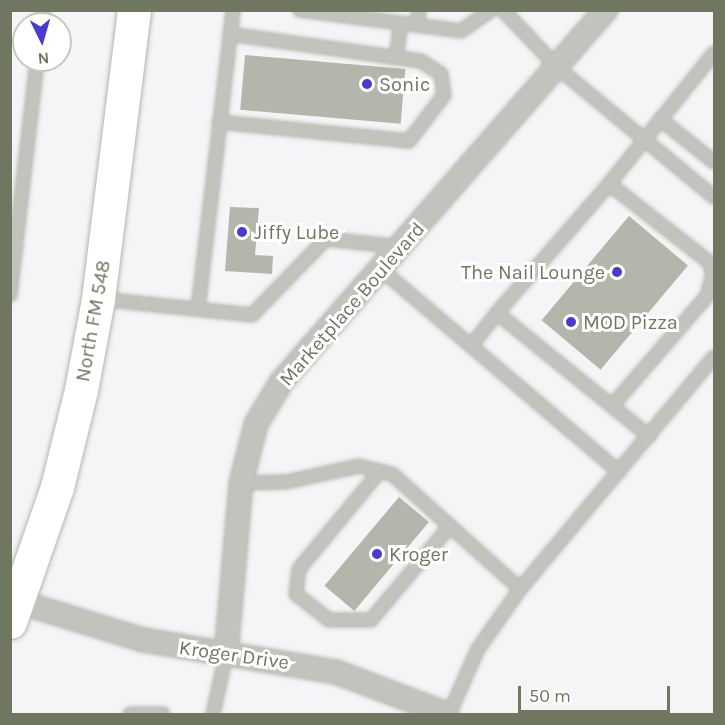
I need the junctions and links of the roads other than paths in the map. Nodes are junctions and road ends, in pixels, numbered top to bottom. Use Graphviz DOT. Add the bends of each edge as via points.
graph roads {
  1 [pos="134,10"];
  2 [pos="233,10"];
  3 [pos="300,10"];
  4 [pos="419,10"];
  5 [pos="491,10"];
  6 [pos="503,10"];
  7 [pos="606,10"];
  8 [pos="401,23"];
  9 [pos="417,26"];
  10 [pos="230,34"];
  11 [pos="714,53"];
  12 [pos="396,58"];
  13 [pos="558,68"];
  14 [pos="36,72"];
  15 [pos="660,118"];
  16 [pos="219,122"];
  17 [pos="643,139"];
  18 [pos="714,162"];
  19 [pos="609,184"];
  20 [pos="714,197"];
  21 [pos="402,247"];
  22 [pos="383,271"];
  23 [pos="10,295"];
  24 [pos="98,299"];
  25 [pos="198,309"];
  26 [pos="497,313"];
  27 [pos="471,346"];
  28 [pos="714,357"];
  29 [pos="612,406"];
  30 [pos="649,436"];
  31 [pos="380,471"];
  32 [pos="619,472"];
  33 [pos="241,483"];
  34 [pos="450,526"];
  35 [pos="520,589"];
  36 [pos="13,608"];
  37 [pos="226,655"];
  38 [pos="130,714"];
  39 [pos="163,714"];
  40 [pos="213,714"];
  41 [pos="448,714"];
  1 -- 24 [label="main road, North FM 548"];
  2 -- 10 [label="lane"];
  3 -- 8 [label="lane"];
  4 -- 9 [label="lane"];
  5 -- 9 [label="lane" via="461,31"];
  6 -- 13 [label="lane"];
  7 -- 13 [label="street, Marketplace Boulevard"];
  8 -- 9 [label="lane"];
  8 -- 12 [label="lane"];
  10 -- 12 [label="lane"];
  10 -- 16 [label="lane"];
  11 -- 15 [label="lane"];
  12 -- 16 [label="lane" via="421,61 441,74 444,95 409,141"];
  13 -- 17 [label="lane"];
  13 -- 21 [label="street, Marketplace Boulevard"];
  14 -- 23 [label="lane"];
  15 -- 17 [label="lane"];
  15 -- 18 [label="lane"];
  16 -- 25 [label="lane"];
  17 -- 19 [label="lane"];
  17 -- 20 [label="lane"];
  19 -- 26 [label="lane"];
  19 -- 29 [label="lane" via="709,262 713,274 707,296"];
  21 -- 22 [label="street, Marketplace Boulevard"];
  21 -- 25 [label="lane" via="326,239 252,315"];
  22 -- 27 [label="lane"];
  22 -- 33 [label="street, Marketplace Boulevard" via="282,381 256,424"];
  24 -- 25 [label="lane"];
  24 -- 36 [label="main road, North FM 548" via="71,439"];
  26 -- 27 [label="lane"];
  26 -- 29 [label="lane"];
  27 -- 32 [label="lane"];
  28 -- 30 [label="lane"];
  29 -- 30 [label="lane"];
  30 -- 32 [label="lane"];
  31 -- 33 [label="lane" via="359,466 286,482"];
  31 -- 34 [label="lane" via="392,474"];
  31 -- 34 [label="lane" via="299,569 296,594 329,620 370,620"];
  32 -- 35 [label="lane"];
  33 -- 37 [label="street, Marketplace Boulevard"];
  34 -- 35 [label="lane"];
  35 -- 41 [label="lane" via="478,649"];
  36 -- 37 [label="street, Kroger Drive" via="143,640"];
  37 -- 40 [label="lane"];
  37 -- 41 [label="street, Kroger Drive" via="336,672"];
  38 -- 39 [label="lane"];
}
